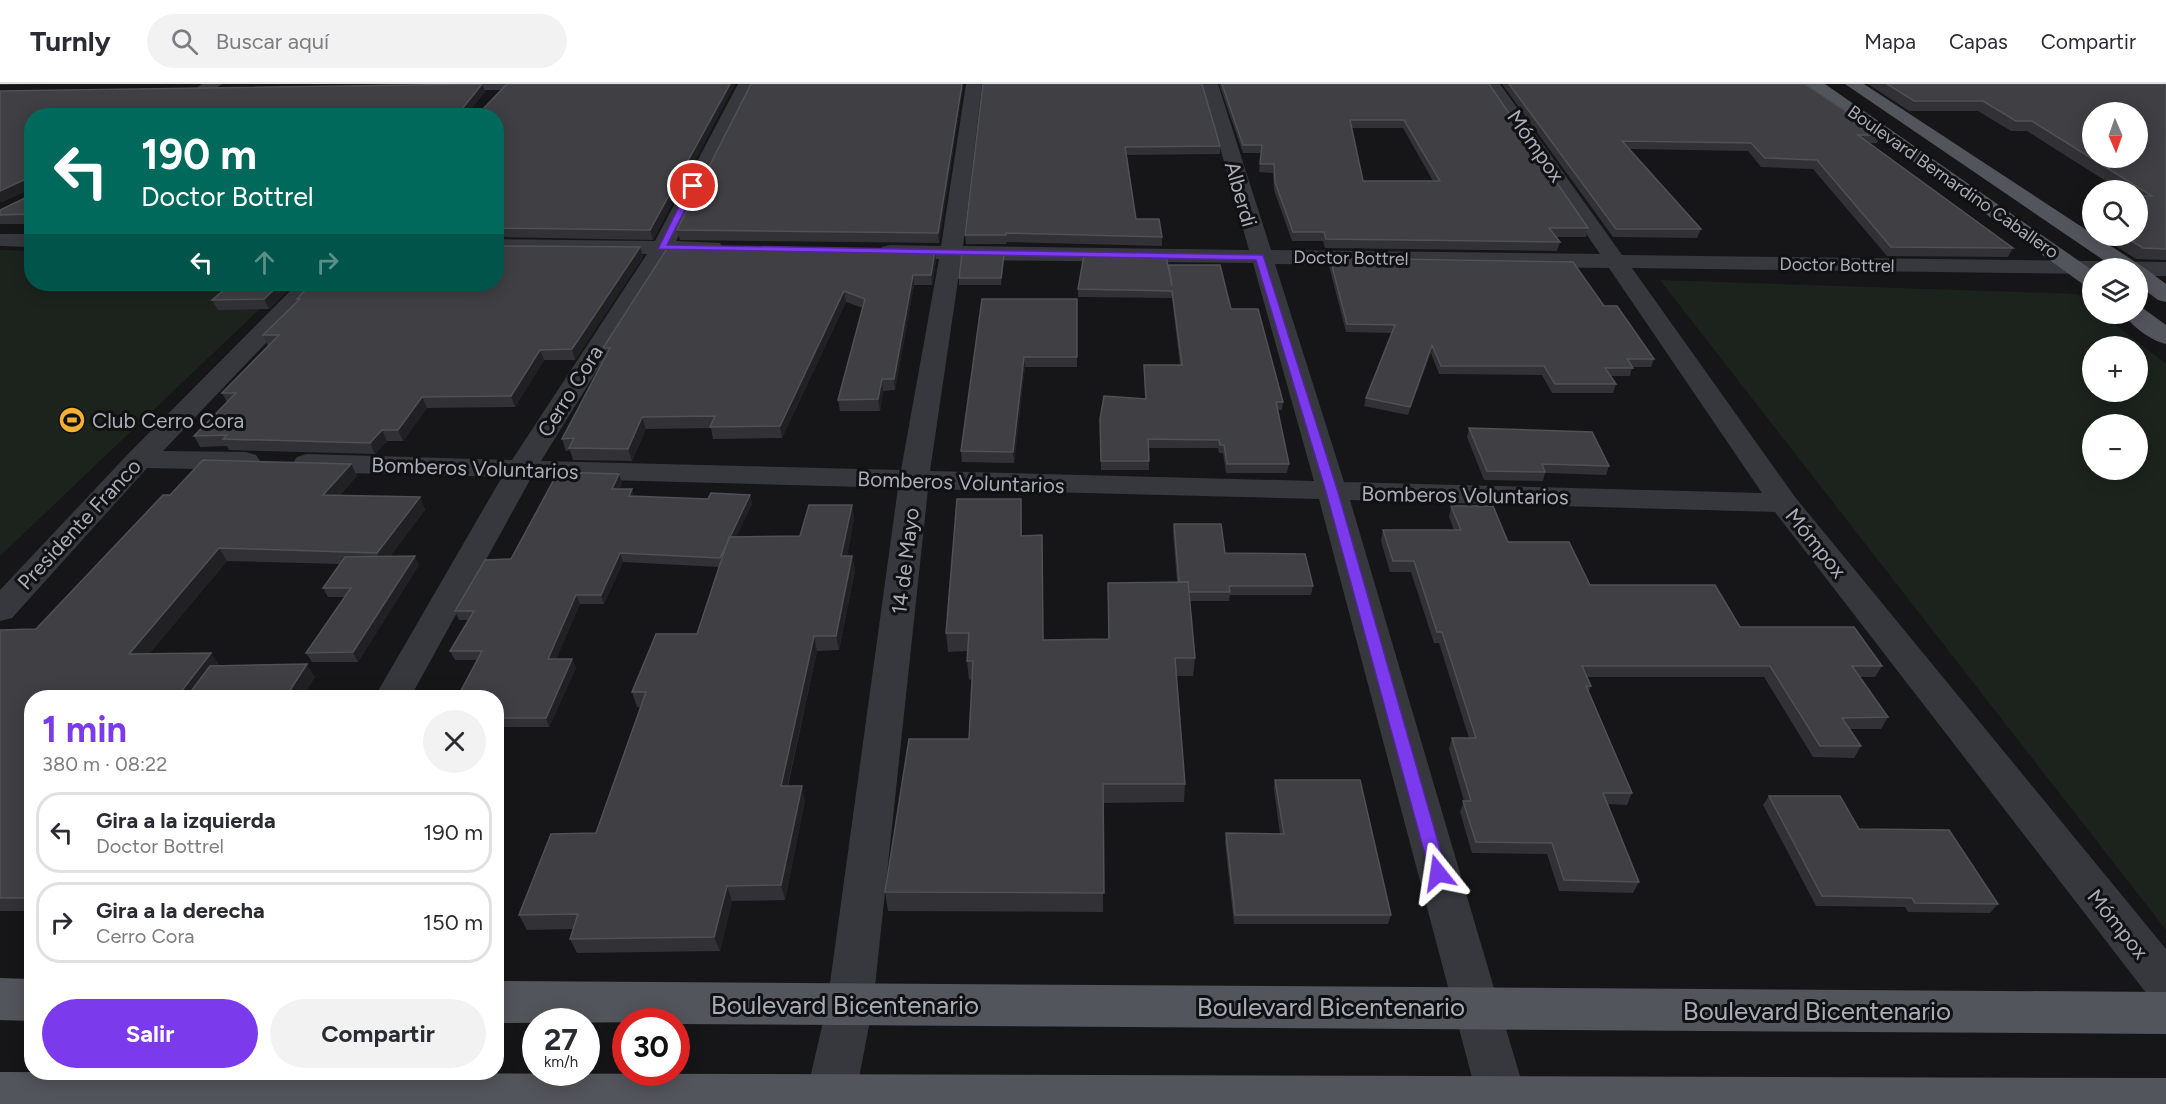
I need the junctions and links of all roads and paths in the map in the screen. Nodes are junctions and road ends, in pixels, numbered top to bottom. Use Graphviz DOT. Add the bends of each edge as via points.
graph roads {
  1 [pos="505,84"];
  2 [pos="561,84"];
  3 [pos="746,84"];
  4 [pos="974,84"];
  5 [pos="1210,84"];
  6 [pos="1492,84"];
  7 [pos="1814,84"];
  8 [pos="1853,84"];
  9 [pos="421,86"];
  10 [pos="217,87"];
  11 [pos="172,89"];
  12 [pos="489,100"];
  13 [pos="177,108"];
  14 [pos="0,240"];
  15 [pos="24,241"];
  16 [pos="504,246"];
  17 [pos="662,248"];
  18 [pos="731,249"];
  19 [pos="870,251"];
  20 [pos="951,253"];
  21 [pos="1259,257"];
  22 [pos="2117,258"];
  23 [pos="1618,262"];
  24 [pos="2148,268"];
  25 [pos="2166,269"];
  26 [pos="2082,273"];
  27 [pos="2082,274"];
  28 [pos="2148,282"];
  29 [pos="303,291"];
  30 [pos="2166,295"];
  31 [pos="2148,323"];
  32 [pos="2166,337"];
  33 [pos="139,459"];
  34 [pos="521,469"];
  35 [pos="914,480"];
  36 [pos="1332,492"];
  37 [pos="1784,503"];
  38 [pos="0,610"];
  39 [pos="397,690"];
  40 [pos="2166,983"];
  41 [pos="0,999"];
  42 [pos="24,1000"];
  43 [pos="504,1002"];
  44 [pos="850,1005"];
  45 [pos="1476,1008"];
  46 [pos="2166,1013"];
  47 [pos="175,1085"];
  48 [pos="0,1096"];
  49 [pos="1502,1100"];
  50 [pos="829,1101"];
  51 [pos="2166,1101"];
  1 -- 2 [label="street"];
  1 -- 9 [label="street"];
  1 -- 12 [label="street"];
  3 -- 17 [label="street, Cerro Cora"];
  4 -- 20 [label="street, 14 de Mayo"];
  5 -- 21 [label="street, Alberdi"];
  6 -- 23 [label="street, Mómpox"];
  7 -- 26 [label="main road, Boulevard Bernardino Caballero"];
  8 -- 22 [label="main road, Boulevard Bernardino Caballero"];
  10 -- 11 [label="street"];
  10 -- 13 [label="street"];
  14 -- 15 [label="street"];
  16 -- 17 [label="street"];
  17 -- 18 [label="street"];
  17 -- 34 [label="street, Cerro Cora"];
  19 -- 20 [label="street, Doctor Bottrel"];
  20 -- 21 [label="street, Doctor Bottrel"];
  20 -- 35 [label="street, 14 de Mayo"];
  21 -- 23 [label="street, Doctor Bottrel"];
  21 -- 36 [label="street, Alberdi"];
  23 -- 27 [label="street, Doctor Bottrel"];
  23 -- 37 [label="street, Mómpox"];
  24 -- 25 [label="street, Doctor Bottrel"];
  28 -- 30 [label="main road"];
  29 -- 33 [label="street, Presidente Franco"];
  31 -- 32 [label="main road"];
  33 -- 34 [label="street, Bomberos Voluntarios"];
  33 -- 38 [label="street, Presidente Franco"];
  34 -- 35 [label="street, Bomberos Voluntarios"];
  34 -- 39 [label="street, Cerro Cora"];
  35 -- 36 [label="street, Bomberos Voluntarios"];
  35 -- 44 [label="street, 14 de Mayo"];
  36 -- 37 [label="street, Bomberos Voluntarios"];
  36 -- 45 [label="street, Alberdi"];
  37 -- 40 [label="street, Mómpox"];
  41 -- 42 [label="main road"];
  43 -- 44 [label="main road, Boulevard Bicentenario"];
  44 -- 45 [label="main road, Boulevard Bicentenario"];
  44 -- 50 [label="street, 14 de Mayo"];
  45 -- 46 [label="main road, Boulevard Bicentenario"];
  45 -- 49 [label="street, Alberdi"];
  47 -- 48 [label="main road"];
  47 -- 50 [label="main road"];
  49 -- 50 [label="main road"];
  49 -- 51 [label="main road"];
}
